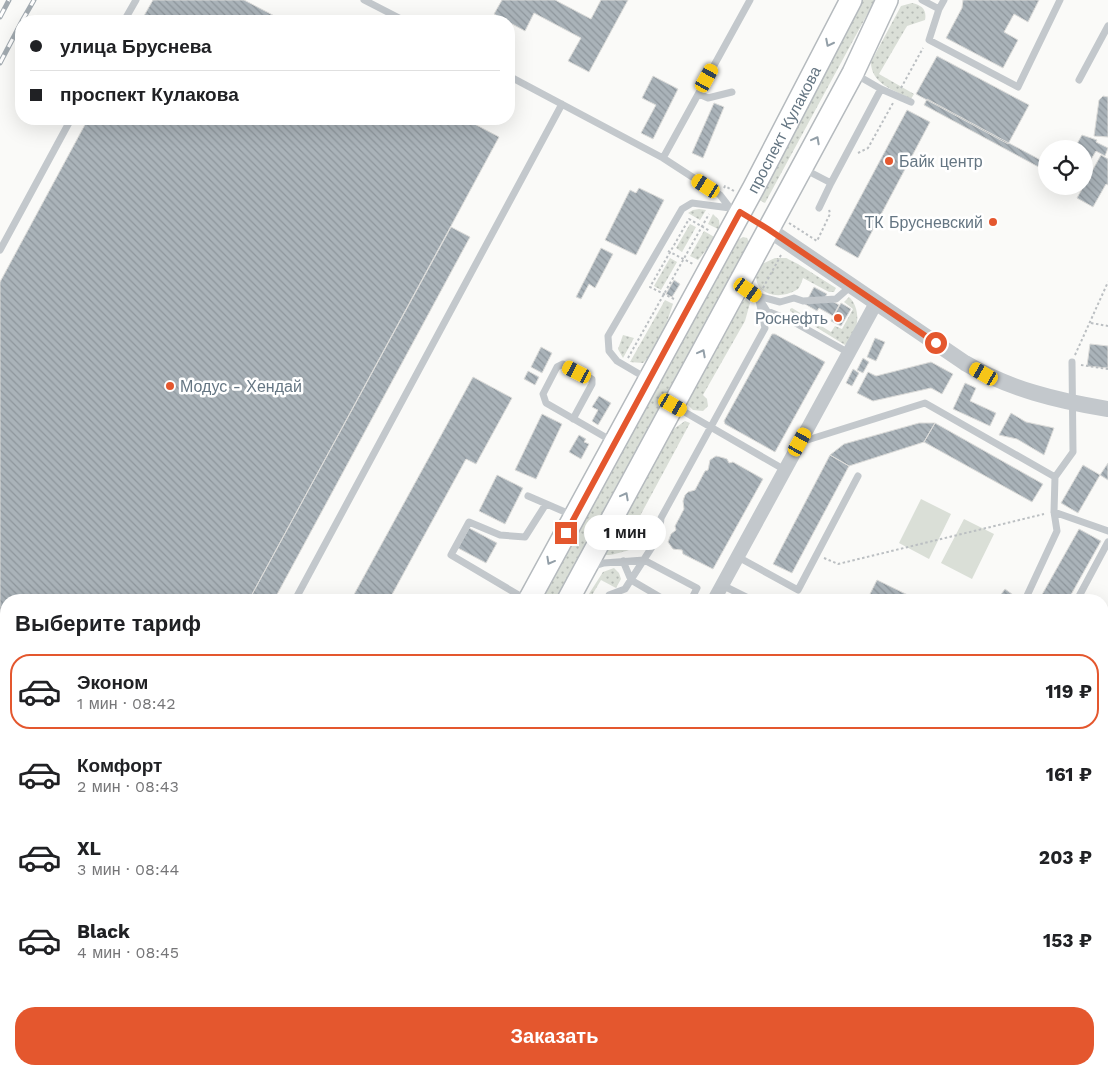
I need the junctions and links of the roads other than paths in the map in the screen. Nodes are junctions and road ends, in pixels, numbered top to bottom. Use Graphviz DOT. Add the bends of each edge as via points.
graph roads {
  1 [pos="136,0"];
  2 [pos="364,0"];
  3 [pos="750,0"];
  4 [pos="851,0"];
  5 [pos="887,0"];
  6 [pos="922,0"];
  7 [pos="944,0"];
  8 [pos="1060,0"];
  9 [pos="939,9"];
  10 [pos="127,15"];
  11 [pos="393,15"];
  12 [pos="1108,26"];
  13 [pos="853,73"];
  14 [pos="515,79"];
  15 [pos="1079,80"];
  16 [pos="881,89"];
  17 [pos="732,92"];
  18 [pos="699,94"];
  19 [pos="911,102"];
  20 [pos="562,104"];
  21 [pos="68,125"];
  22 [pos="664,158"];
  23 [pos="802,168"];
  24 [pos="831,183"];
  25 [pos="736,204"];
  26 [pos="819,208"];
  27 [pos="775,224"];
  28 [pos="0,250"];
  29 [pos="739,283"];
  30 [pos="851,286"];
  31 [pos="758,296"];
  32 [pos="876,303"];
  33 [pos="849,353"];
  34 [pos="1072,363"];
  35 [pos="649,380"];
  36 [pos="1073,403"];
  37 [pos="673,405"];
  38 [pos="1108,409"];
  39 [pos="573,419"];
  40 [pos="710,427"];
  41 [pos="800,442"];
  42 [pos="615,443"];
  43 [pos="785,470"];
  44 [pos="858,476"];
  45 [pos="1055,477"];
  46 [pos="528,496"];
  47 [pos="546,504"];
  48 [pos="1054,512"];
  49 [pos="575,516"];
  50 [pos="1108,531"];
  51 [pos="1108,542"];
  52 [pos="738,557"];
  53 [pos="644,560"];
  54 [pos="623,561"];
  55 [pos="585,568"];
  56 [pos="631,580"];
  57 [pos="722,585"];
  58 [pos="298,594"];
  59 [pos="518,594"];
  60 [pos="531,594"];
  61 [pos="571,594"];
  62 [pos="612,594"];
  63 [pos="655,594"];
  64 [pos="694,594"];
  65 [pos="717,594"];
  66 [pos="740,594"];
  67 [pos="1028,594"];
  68 [pos="1080,594"];
  1 -- 10 [label="lane"];
  2 -- 11 [label="lane"];
  3 -- 18 [label="lane"];
  4 -- 25 [label="main road, проспект Кулакова, one-way"];
  5 -- 13 [label="main road, проспект Кулакова"];
  6 -- 9 [label="lane"];
  7 -- 9 [label="lane"];
  8 -- 9 [label="lane" via="1018,87 929,40"];
  12 -- 15 [label="lane"];
  13 -- 16 [label="lane"];
  23 -- 13 [label="main road, проспект Кулакова, one-way"];
  14 -- 20 [label="lane"];
  16 -- 19 [label="lane"];
  16 -- 24 [label="lane"];
  17 -- 18 [label="lane" via="708,98"];
  18 -- 22 [label="lane"];
  20 -- 22 [label="lane"];
  20 -- 58 [label="lane"];
  21 -- 28 [label="lane"];
  22 -- 25 [label="lane"];
  23 -- 24 [label="lane"];
  23 -- 27 [label="main road, проспект Кулакова"];
  24 -- 26 [label="lane"];
  25 -- 27 [label="main road"];
  25 -- 35 [label="main road, проспект Кулакова"];
  25 -- 35 [label="lane" via="692,203 682,209 608,336 608,351 617,361"];
  27 -- 29 [label="main road, проспект Кулакова"];
  27 -- 30 [label="street"];
  29 -- 31 [label="lane"];
  37 -- 29 [label="main road, проспект Кулакова, one-way"];
  30 -- 31 [label="lane" via="836,299 803,301 794,298 780,302"];
  30 -- 32 [label="street"];
  31 -- 33 [label="lane" via="767,311"];
  31 -- 40 [label="lane" via="765,328"];
  32 -- 33 [label="street"];
  32 -- 36 [label="street" via="984,374"];
  33 -- 41 [label="street"];
  34 -- 36 [label="lane"];
  35 -- 42 [label="main road, проспект Кулакова"];
  36 -- 38 [label="street"];
  36 -- 45 [label="lane" via="1073,452"];
  37 -- 40 [label="lane"];
  55 -- 37 [label="main road, проспект Кулакова, one-way"];
  39 -- 39 [label="lane" via="592,379 563,364 557,367 543,394 546,403"];
  39 -- 42 [label="lane"];
  40 -- 43 [label="lane"];
  40 -- 53 [label="lane" via="660,518 659,536"];
  41 -- 43 [label="street"];
  41 -- 45 [label="lane" via="925,404"];
  42 -- 49 [label="main road, проспект Кулакова"];
  43 -- 52 [label="street"];
  44 -- 52 [label="lane" via="798,590"];
  45 -- 48 [label="lane"];
  46 -- 47 [label="lane"];
  47 -- 49 [label="lane"];
  47 -- 59 [label="lane" via="525,537 500,535 469,522 451,555"];
  48 -- 50 [label="lane"];
  48 -- 67 [label="lane" via="1057,531"];
  49 -- 60 [label="main road, проспект Кулакова, one-way"];
  51 -- 68 [label="lane"];
  52 -- 57 [label="street"];
  53 -- 54 [label="lane"];
  53 -- 56 [label="lane"];
  53 -- 64 [label="lane" via="697,588"];
  54 -- 55 [label="lane"];
  54 -- 56 [label="lane"];
  55 -- 61 [label="main road, проспект Кулакова"];
  56 -- 62 [label="lane" via="625,589"];
  56 -- 63 [label="lane"];
  57 -- 65 [label="street"];
  57 -- 66 [label="lane"];
}
